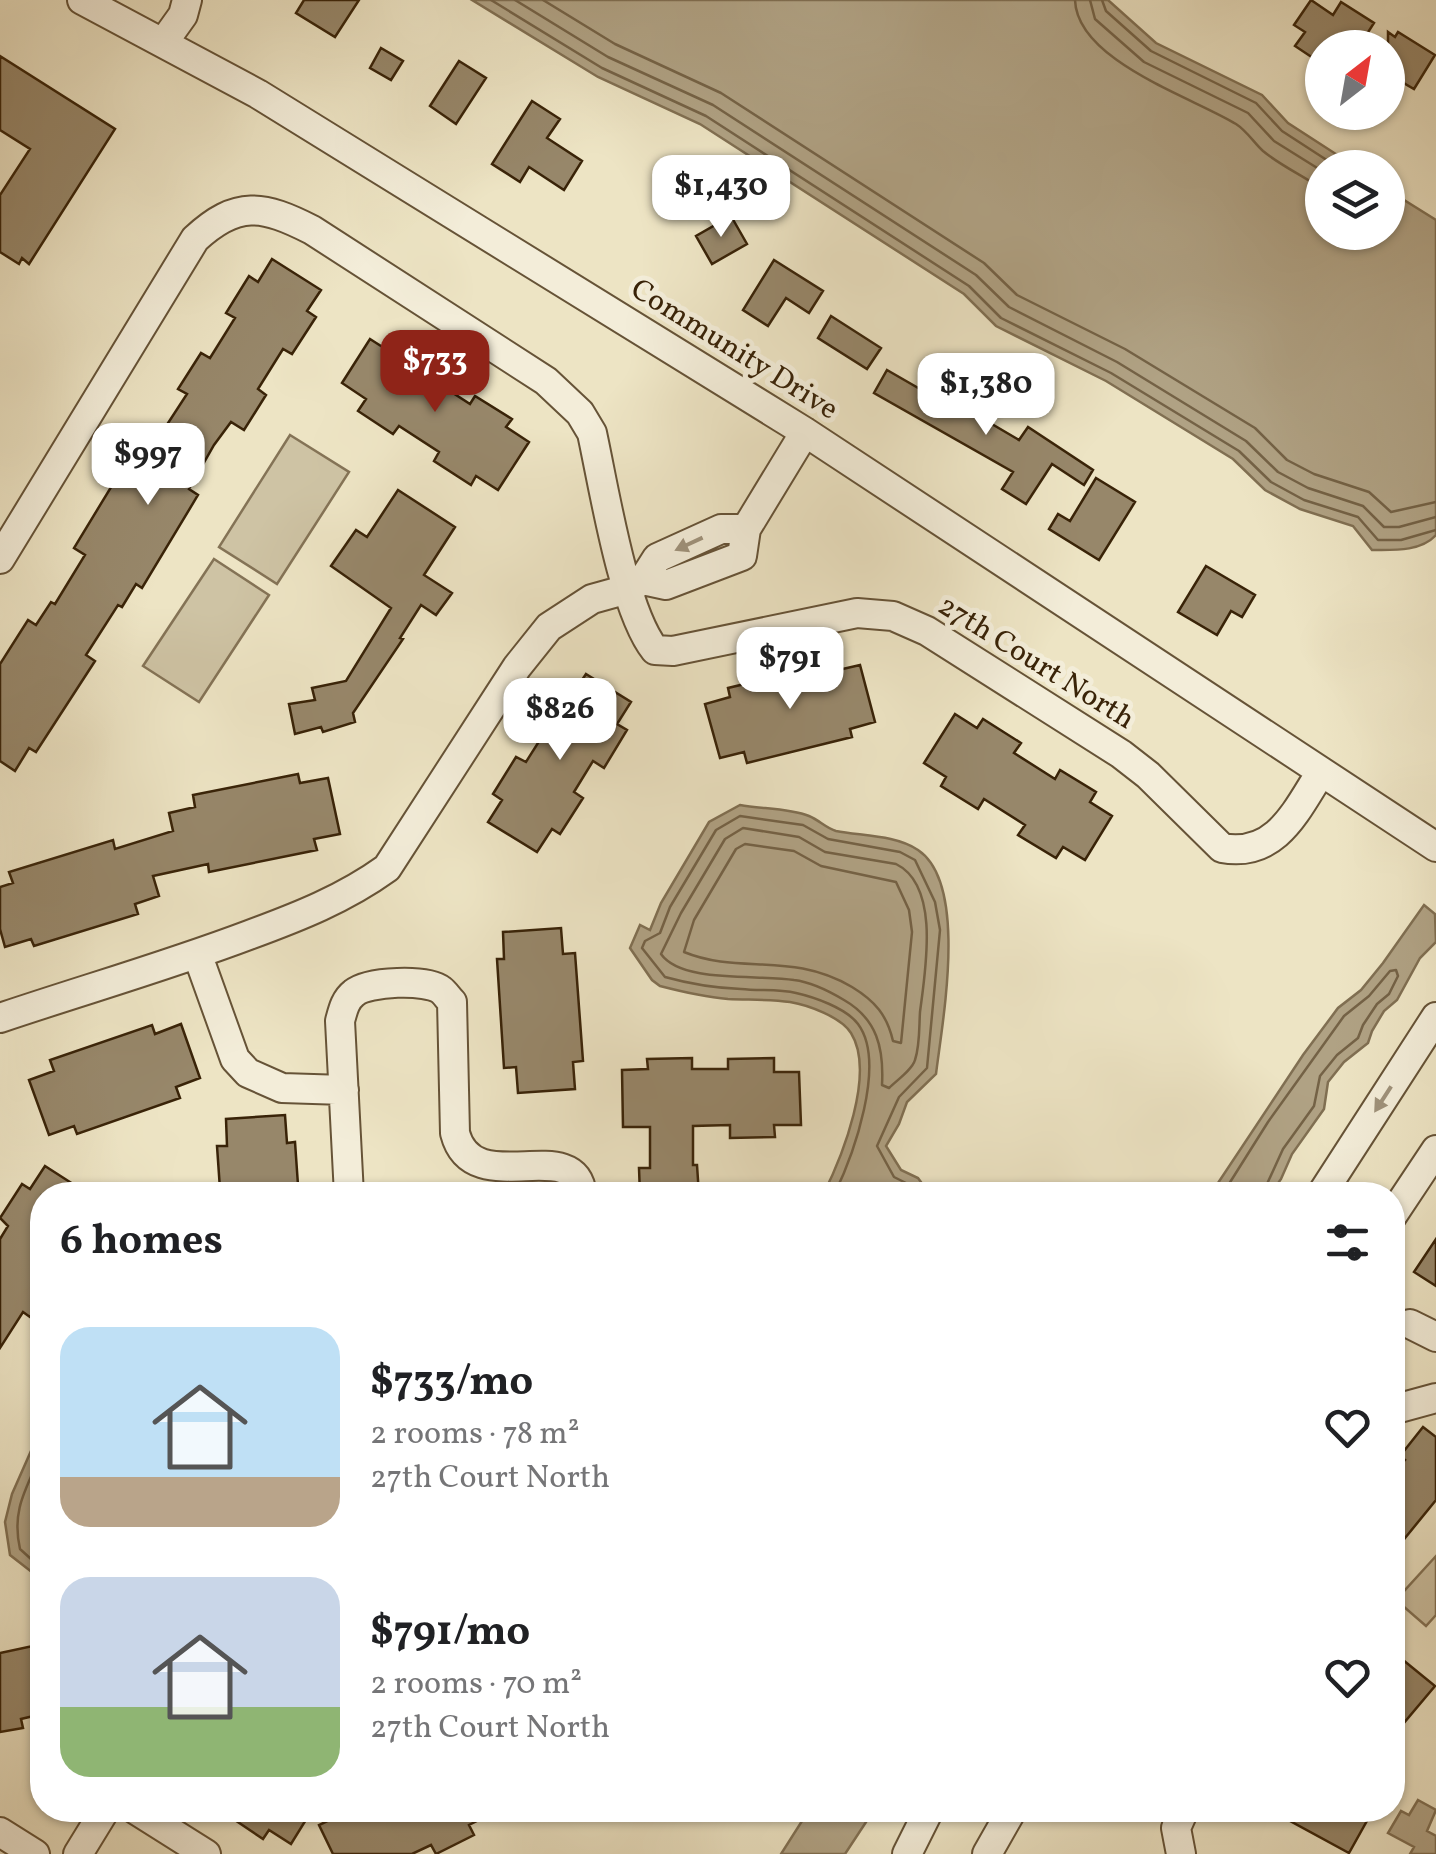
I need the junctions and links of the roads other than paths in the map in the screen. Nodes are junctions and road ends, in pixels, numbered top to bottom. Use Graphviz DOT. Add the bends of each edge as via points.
graph roads {
  1 [pos="82,0"];
  2 [pos="186,0"];
  3 [pos="163,43"];
  4 [pos="805,432"];
  5 [pos="0,559"];
  6 [pos="636,584"];
  7 [pos="1321,772"];
  8 [pos="1436,847"];
  9 [pos="198,956"];
  10 [pos="1436,1017"];
  11 [pos="0,1018"];
  12 [pos="344,1090"];
  13 [pos="1436,1150"];
  14 [pos="348,1182"];
  15 [pos="579,1182"];
  16 [pos="1329,1182"];
  17 [pos="1405,1196"];
  18 [pos="1410,1324"];
  19 [pos="1436,1337"];
  20 [pos="1436,1398"];
  21 [pos="1405,1406"];
  22 [pos="98,1822"];
  23 [pos="155,1822"];
  24 [pos="924,1822"];
  25 [pos="1005,1822"];
  26 [pos="1179,1822"];
  27 [pos="0,1832"];
  28 [pos="35,1854"];
  29 [pos="78,1854"];
  30 [pos="206,1854"];
  31 [pos="907,1854"];
  32 [pos="987,1854"];
  33 [pos="1181,1854"];
  1 -- 3 [label="street, Community Drive"];
  2 -- 3 [label="street"];
  3 -- 4 [label="street, Community Drive" via="258,94"];
  4 -- 6 [label="street" via="746,528 722,528 657,558"];
  4 -- 7 [label="street, Community Drive"];
  5 -- 6 [label="street, 27th Court North" via="195,239 216,220 250,210 286,216 312,230 565,396 592,433"];
  6 -- 7 [label="street, 27th Court North" via="644,636 655,650 857,614 910,622 1121,754 1222,848 1238,851 1271,840"];
  6 -- 9 [label="street" via="592,599 550,627 386,868 313,911"];
  7 -- 8 [label="street, Community Drive"];
  9 -- 11 [label="street"];
  9 -- 12 [label="street" via="235,1059 248,1073 282,1088"];
  10 -- 16 [label="street, one-way"];
  12 -- 14 [label="street"];
  12 -- 15 [label="street" via="340,1021 356,991 372,984 440,988 452,1002 459,1150 482,1166 554,1165"];
  13 -- 17 [label="street"];
  18 -- 19 [label="street"];
  20 -- 21 [label="street"];
  22 -- 29 [label="street"];
  23 -- 30 [label="street"];
  24 -- 31 [label="street"];
  25 -- 32 [label="street"];
  26 -- 33 [label="street"];
  27 -- 28 [label="street"];
}
